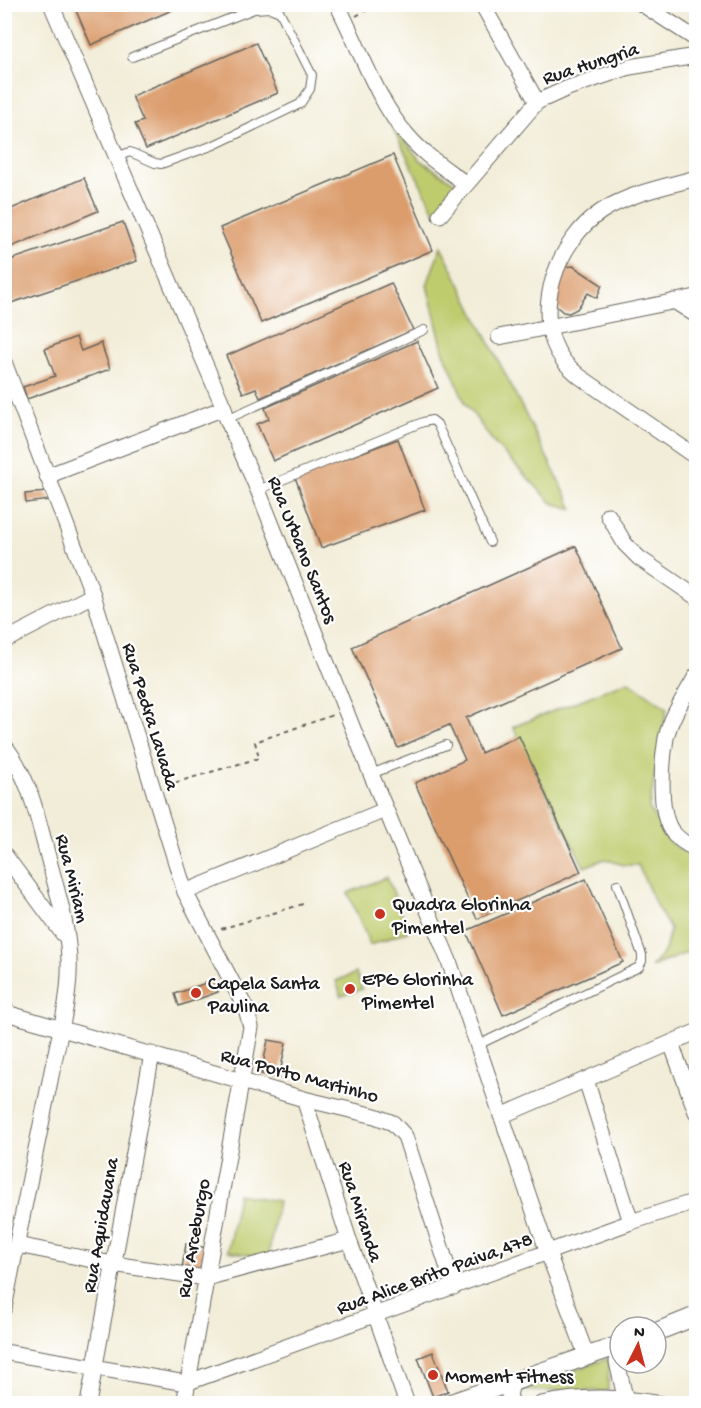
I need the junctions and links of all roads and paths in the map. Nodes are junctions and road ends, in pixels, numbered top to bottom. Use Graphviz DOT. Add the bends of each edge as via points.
graph roads {
  1 [pos="51,4"];
  2 [pos="337,4"];
  3 [pos="376,4"];
  4 [pos="482,4"];
  5 [pos="642,4"];
  6 [pos="346,21"];
  7 [pos="696,39"];
  8 [pos="696,56"];
  9 [pos="132,57"];
  10 [pos="537,102"];
  11 [pos="116,157"];
  12 [pos="696,178"];
  13 [pos="466,184"];
  14 [pos="440,215"];
  15 [pos="696,297"];
  16 [pos="674,302"];
  17 [pos="696,315"];
  18 [pos="550,327"];
  19 [pos="424,330"];
  20 [pos="499,337"];
  21 [pos="4,362"];
  22 [pos="226,413"];
  23 [pos="696,457"];
  24 [pos="47,476"];
  25 [pos="258,489"];
  26 [pos="608,515"];
  27 [pos="490,542"];
  28 [pos="93,595"];
  29 [pos="696,597"];
  30 [pos="4,640"];
  31 [pos="696,676"];
  32 [pos="346,711"];
  33 [pos="4,745"];
  34 [pos="446,745"];
  35 [pos="371,774"];
  36 [pos="153,790"];
  37 [pos="385,810"];
  38 [pos="696,849"];
  39 [pos="4,854"];
  40 [pos="616,884"];
  41 [pos="185,892"];
  42 [pos="303,904"];
  43 [pos="207,933"];
  44 [pos="68,942"];
  45 [pos="4,1008"];
  46 [pos="60,1029"];
  47 [pos="696,1032"];
  48 [pos="671,1043"];
  49 [pos="478,1045"];
  50 [pos="152,1054"];
  51 [pos="586,1080"];
  52 [pos="242,1081"];
  53 [pos="304,1099"];
  54 [pos="696,1112"];
  55 [pos="501,1116"];
  56 [pos="696,1201"];
  57 [pos="632,1222"];
  58 [pos="349,1240"];
  59 [pos="17,1245"];
  60 [pos="548,1253"];
  61 [pos="113,1264"];
  62 [pos="206,1278"];
  63 [pos="454,1287"];
  64 [pos="4,1308"];
  65 [pos="376,1316"];
  66 [pos="696,1316"];
  67 [pos="668,1327"];
  68 [pos="608,1349"];
  69 [pos="4,1353"];
  70 [pos="587,1357"];
  71 [pos="94,1367"];
  72 [pos="620,1375"];
  73 [pos="186,1383"];
  74 [pos="512,1383"];
  75 [pos="625,1398"];
  76 [pos="591,1400"];
  77 [pos="88,1404"];
  78 [pos="184,1404"];
  79 [pos="408,1404"];
  80 [pos="448,1404"];
  81 [pos="513,1404"];
  82 [pos="541,1404"];
  83 [pos="662,1404"];
  1 -- 11 [label="street, Rua Urbano Santos"];
  2 -- 6 [label="street"];
  3 -- 6 [label="path"];
  4 -- 10 [label="street"];
  5 -- 7 [label="street"];
  6 -- 13 [label="street" via="389,110 408,136"];
  8 -- 10 [label="street, Rua Hungria" via="630,67"];
  9 -- 11 [label="lane" via="234,15 270,8 280,12 312,75 310,89 300,104 214,144 161,164 130,152"];
  10 -- 13 [label="street, Rua Hungria"];
  11 -- 22 [label="street, Rua Urbano Santos"];
  12 -- 18 [label="street" via="621,200 599,212 578,232 554,279 548,306"];
  13 -- 14 [label="street, Rua Hungria"];
  15 -- 16 [label="street"];
  16 -- 17 [label="street"];
  16 -- 18 [label="street"];
  18 -- 20 [label="street"];
  18 -- 23 [label="street" via="563,360 579,376"];
  19 -- 22 [label="lane"];
  21 -- 24 [label="street, Rua Pedra Lavada"];
  22 -- 24 [label="street"];
  22 -- 25 [label="street, Rua Urbano Santos"];
  24 -- 28 [label="street, Rua Pedra Lavada"];
  25 -- 27 [label="lane" via="432,420"];
  25 -- 32 [label="street, Rua Urbano Santos"];
  26 -- 29 [label="street" via="625,544 639,558"];
  28 -- 30 [label="street"];
  28 -- 36 [label="street, Rua Pedra Lavada"];
  31 -- 38 [label="street" via="666,738 663,771 664,809 671,830"];
  32 -- 35 [label="street, Rua Urbano Santos"];
  32 -- 36 [label="path" via="255,742 259,758"];
  33 -- 44 [label="street, Rua Miriam" via="18,762 31,791"];
  34 -- 35 [label="lane"];
  35 -- 37 [label="street, Rua Urbano Santos"];
  36 -- 41 [label="street, Rua Pedra Lavada"];
  37 -- 41 [label="street"];
  37 -- 49 [label="street, Rua Urbano Santos" via="449,961"];
  39 -- 44 [label="street"];
  40 -- 49 [label="lane" via="642,955 639,967"];
  41 -- 43 [label="street, Rua Pedra Lavada"];
  42 -- 43 [label="path"];
  43 -- 52 [label="street, Rua Pedra Lavada" via="246,1009 251,1027"];
  44 -- 46 [label="street, Rua Miriam" via="68,982"];
  45 -- 46 [label="street, Rua Porto Martinho" via="10,1014"];
  46 -- 50 [label="street, Rua Porto Martinho"];
  46 -- 59 [label="street, Rua Miriam"];
  47 -- 48 [label="street"];
  48 -- 51 [label="street"];
  48 -- 54 [label="street"];
  49 -- 55 [label="street, Rua Urbano Santos"];
  50 -- 52 [label="street, Rua Porto Martinho"];
  50 -- 61 [label="street, Rua Aquidauana"];
  51 -- 55 [label="street"];
  51 -- 57 [label="street"];
  52 -- 53 [label="street, Rua Porto Martinho"];
  52 -- 62 [label="street, Rua Arceburgo"];
  53 -- 58 [label="street, Rua Miranda"];
  53 -- 63 [label="street, Rua Porto Martinho" via="375,1116 393,1123 405,1136"];
  55 -- 60 [label="street, Rua Urbano Santos"];
  56 -- 57 [label="street, Rua Alice Brito Paiva,478"];
  57 -- 60 [label="street, Rua Alice Brito Paiva,478"];
  58 -- 62 [label="street"];
  58 -- 65 [label="street, Rua Miranda"];
  59 -- 61 [label="street"];
  59 -- 64 [label="street, Rua Miriam"];
  60 -- 63 [label="street, Rua Alice Brito Paiva,478"];
  60 -- 70 [label="street, Rua Urbano Santos"];
  61 -- 62 [label="street"];
  61 -- 71 [label="street, Rua Aquidauana"];
  62 -- 73 [label="street, Rua Arceburgo"];
  63 -- 65 [label="street, Rua Alice Brito Paiva,478"];
  65 -- 73 [label="street, Rua Alice Brito Paiva,478"];
  65 -- 79 [label="street, Rua Miranda"];
  66 -- 67 [label="street"];
  68 -- 70 [label="street"];
  69 -- 71 [label="street"];
  70 -- 74 [label="street"];
  71 -- 73 [label="street"];
  71 -- 77 [label="street, Rua Aquidauana"];
  72 -- 75 [label="street"];
  73 -- 78 [label="street, Rua Arceburgo"];
  74 -- 80 [label="street"];
  74 -- 81 [label="street" via="509,1395"];
  75 -- 76 [label="street"];
  75 -- 83 [label="street"];
  76 -- 82 [label="street" via="570,1398"];
}
